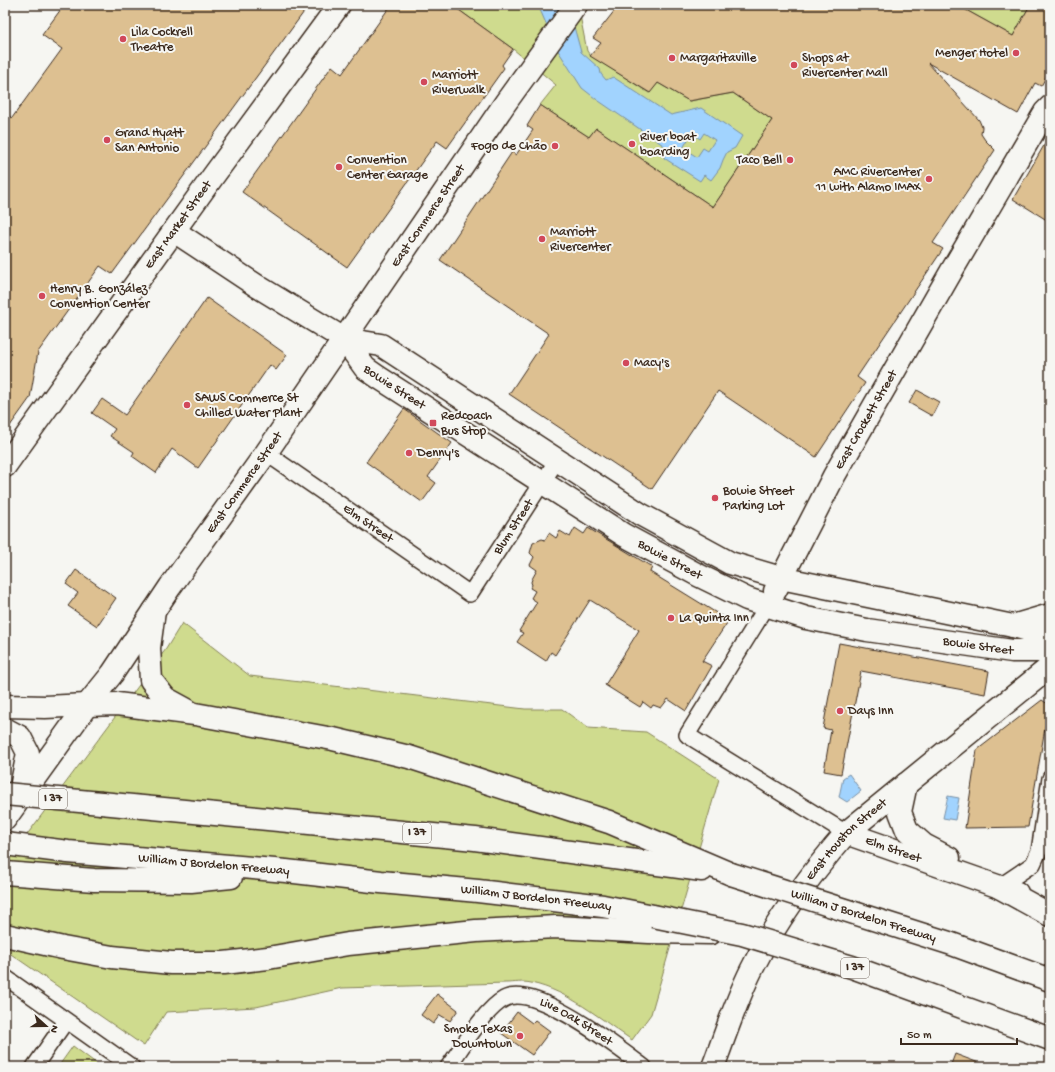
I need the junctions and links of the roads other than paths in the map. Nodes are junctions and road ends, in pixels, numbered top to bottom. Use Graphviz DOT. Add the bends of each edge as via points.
graph roads {
  1 [pos="339,5"];
  2 [pos="576,5"];
  3 [pos="1050,107"];
  4 [pos="174,231"];
  5 [pos="344,339"];
  6 [pos="266,453"];
  7 [pos="557,460"];
  8 [pos="5,466"];
  9 [pos="542,483"];
  10 [pos="781,578"];
  11 [pos="470,594"];
  12 [pos="767,606"];
  13 [pos="154,611"];
  14 [pos="1050,615"];
  15 [pos="1013,626"];
  16 [pos="1050,640"];
  17 [pos="1050,651"];
  18 [pos="1050,667"];
  19 [pos="87,705"];
  20 [pos="5,706"];
  21 [pos="195,714"];
  22 [pos="5,729"];
  23 [pos="686,735"];
  24 [pos="1050,778"];
  25 [pos="906,784"];
  26 [pos="12,796"];
  27 [pos="5,819"];
  28 [pos="846,833"];
  29 [pos="5,844"];
  30 [pos="286,871"];
  31 [pos="5,873"];
  32 [pos="731,874"];
  33 [pos="991,884"];
  34 [pos="1050,904"];
  35 [pos="1050,915"];
  36 [pos="651,924"];
  37 [pos="5,935"];
  38 [pos="5,977"];
  39 [pos="1050,980"];
  40 [pos="66,1021"];
  41 [pos="1050,1039"];
  42 [pos="34,1067"];
  43 [pos="132,1067"];
  44 [pos="448,1067"];
  45 [pos="644,1067"];
  46 [pos="713,1067"];
  1 -- 4 [label="main road, East Market Street"];
  2 -- 5 [label="main road, East Commerce Street" via="506,102"];
  3 -- 10 [label="main road, East Crockett Street" via="951,272 834,476"];
  4 -- 5 [label="main road, Bowie Street"];
  4 -- 8 [label="main road, East Market Street"];
  5 -- 6 [label="main road, East Commerce Street"];
  5 -- 7 [label="main road, Bowie Street" via="381,345"];
  5 -- 9 [label="main road, Bowie Street" via="365,368"];
  6 -- 11 [label="street, Elm Street"];
  6 -- 13 [label="main road, East Commerce Street"];
  7 -- 9 [label="street, Blum Street"];
  7 -- 10 [label="main road, Bowie Street" via="640,514 730,563"];
  9 -- 11 [label="street, Blum Street"];
  9 -- 12 [label="main road, Bowie Street" via="629,537 698,575"];
  10 -- 12 [label="main road, East Crockett Street"];
  10 -- 15 [label="main road, Bowie Street"];
  12 -- 17 [label="main road, Bowie Street" via="806,618 867,630 1012,651"];
  12 -- 23 [label="street, East Crockett Street"];
  13 -- 19 [label="main road, East Commerce Street" via="112,674"];
  13 -- 21 [label="main road" via="149,648 151,680 165,698"];
  14 -- 15 [label="main road"];
  15 -- 16 [label="main road, Bowie Street" via="1035,632"];
  18 -- 25 [label="main road, East Houston Street"];
  19 -- 20 [label="main road"];
  19 -- 21 [label="main road" via="117,704"];
  19 -- 26 [label="main road, East Commerce Street"];
  21 -- 32 [label="main road" via="333,738 409,757 609,822"];
  22 -- 26 [label="main road" via="20,737 28,753"];
  23 -- 28 [label="street, Elm Street"];
  24 -- 33 [label="street" via="1036,857 1032,864"];
  25 -- 28 [label="main road, East Houston Street"];
  25 -- 33 [label="main road" via="900,812 907,830 924,845"];
  26 -- 27 [label="main road, East Commerce Street"];
  26 -- 32 [label="main road, William J Bordelon Freeway / I 37, bridge" via="475,839"];
  28 -- 33 [label="main road, Elm Street"];
  28 -- 46 [label="main road, East Houston Street" via="782,916 753,966"];
  29 -- 30 [label="main road, William J Bordelon Freeway / I 37"];
  30 -- 31 [label="main road" via="191,881 94,880"];
  30 -- 36 [label="main road, William J Bordelon Freeway / I 37" via="603,906"];
  32 -- 39 [label="main road, William J Bordelon Freeway / I 37, bridge" via="949,943"];
  33 -- 34 [label="main road, Elm Street"];
  33 -- 35 [label="main road"];
  36 -- 37 [label="main road" via="476,931 348,944 224,963 171,963 112,957"];
  36 -- 41 [label="main road, William J Bordelon Freeway / I 37, bridge" via="742,934 852,967"];
  38 -- 40 [label="street"];
  40 -- 42 [label="street"];
  40 -- 43 [label="street"];
  44 -- 45 [label="street, Live Oak Street" via="488,1011 508,997 520,996 560,1010"];
}
